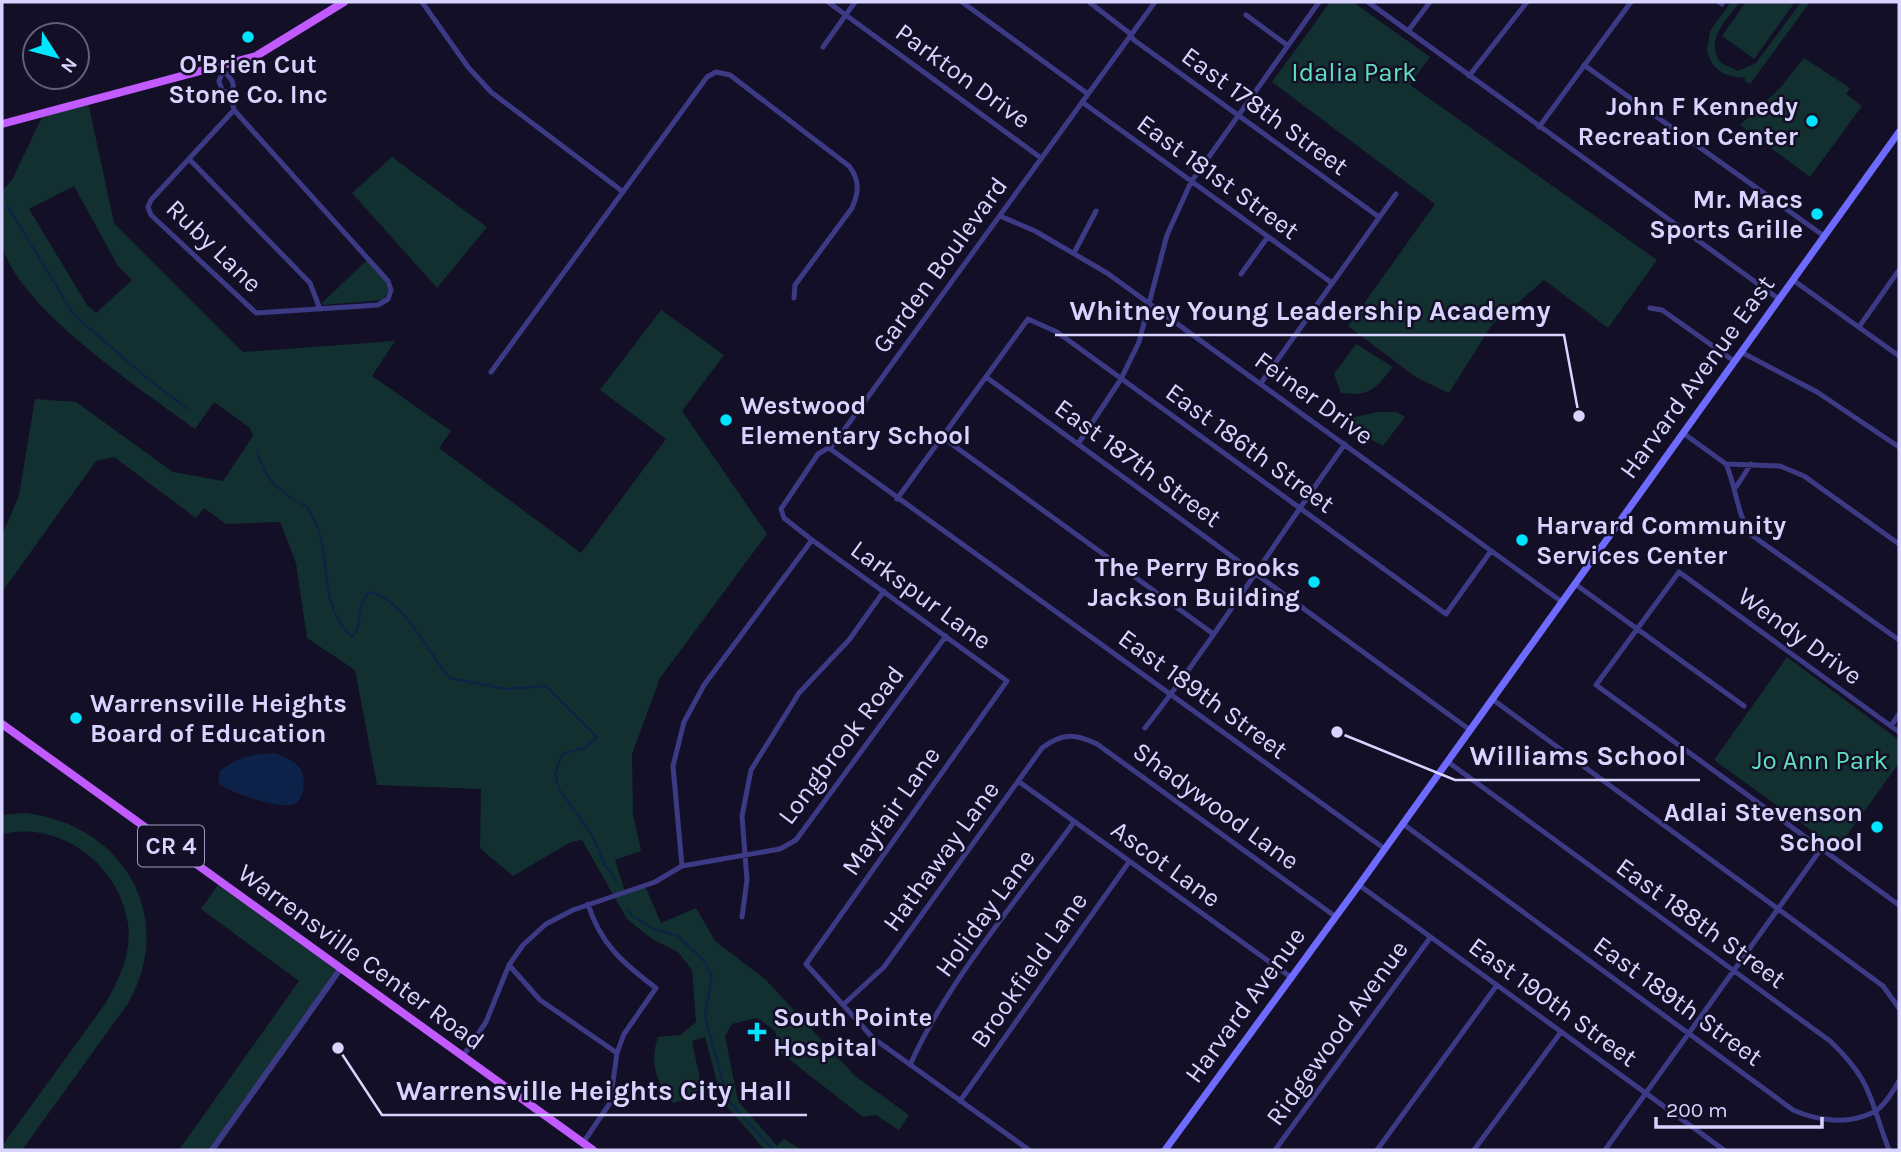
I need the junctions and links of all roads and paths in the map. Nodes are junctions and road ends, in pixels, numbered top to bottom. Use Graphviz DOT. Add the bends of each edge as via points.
graph roads {
  1 [pos="344,2"];
  2 [pos="422,2"];
  3 [pos="828,2"];
  4 [pos="855,2"];
  5 [pos="961,2"];
  6 [pos="1089,2"];
  7 [pos="1155,2"];
  8 [pos="1319,2"];
  9 [pos="1368,2"];
  10 [pos="1430,2"];
  11 [pos="1527,2"];
  12 [pos="1631,2"];
  13 [pos="846,15"];
  14 [pos="1246,15"];
  15 [pos="1408,31"];
  16 [pos="1131,36"];
  17 [pos="1287,45"];
  18 [pos="822,47"];
  19 [pos="1584,65"];
  20 [pos="222,69"];
  21 [pos="1469,76"];
  22 [pos="1088,94"];
  23 [pos="231,95"];
  24 [pos="1082,102"];
  25 [pos="234,110"];
  26 [pos="1237,115"];
  27 [pos="2,124"];
  28 [pos="1539,127"];
  29 [pos="1899,132"];
  30 [pos="1041,158"];
  31 [pos="189,159"];
  32 [pos="1191,182"];
  33 [pos="622,191"];
  34 [pos="1396,194"];
  35 [pos="1096,211"];
  36 [pos="1000,216"];
  37 [pos="1379,217"];
  38 [pos="1824,236"];
  39 [pos="1266,237"];
  40 [pos="1074,253"];
  41 [pos="1899,270"];
  42 [pos="1241,274"];
  43 [pos="1793,279"];
  44 [pos="1332,283"];
  45 [pos="794,298"];
  46 [pos="1779,299"];
  47 [pos="1150,303"];
  48 [pos="1650,308"];
  49 [pos="320,309"];
  50 [pos="1859,327"];
  51 [pos="1741,352"];
  52 [pos="1899,356"];
  53 [pos="1734,361"];
  54 [pos="491,372"];
  55 [pos="986,377"];
  56 [pos="1121,379"];
  57 [pos="1261,383"];
  58 [pos="1683,433"];
  59 [pos="942,437"];
  60 [pos="1078,444"];
  61 [pos="1345,444"];
  62 [pos="1899,447"];
  63 [pos="829,448"];
  64 [pos="1726,464"];
  65 [pos="1751,464"];
  66 [pos="1736,487"];
  67 [pos="897,499"];
  68 [pos="1299,508"];
  69 [pos="812,540"];
  70 [pos="1899,544"];
  71 [pos="1491,551"];
  72 [pos="1254,572"];
  73 [pos="1575,584"];
  74 [pos="884,591"];
  75 [pos="1562,602"];
  76 [pos="1637,629"];
  77 [pos="1212,633"];
  78 [pos="946,636"];
  79 [pos="1899,640"];
  80 [pos="1007,681"];
  81 [pos="1171,695"];
  82 [pos="1492,699"];
  83 [pos="1744,706"];
  84 [pos="1899,714"];
  85 [pos="2,724"];
  86 [pos="1891,726"];
  87 [pos="1145,728"];
  88 [pos="1470,730"];
  89 [pos="1899,732"];
  90 [pos="1070,734"];
  91 [pos="1448,762"];
  92 [pos="1018,781"];
  93 [pos="1074,822"];
  94 [pos="1404,824"];
  95 [pos="1385,849"];
  96 [pos="1821,849"];
  97 [pos="745,856"];
  98 [pos="1129,862"];
  99 [pos="682,866"];
  100 [pos="1359,885"];
  101 [pos="588,905"];
  102 [pos="1899,905"];
  103 [pos="1777,909"];
  104 [pos="742,917"];
  105 [pos="1336,917"];
  106 [pos="1430,938"];
  107 [pos="509,965"];
  108 [pos="341,968"];
  109 [pos="1734,972"];
  110 [pos="1292,978"];
  111 [pos="1497,985"];
  112 [pos="844,1004"];
  113 [pos="1899,1008"];
  114 [pos="1561,1032"];
  115 [pos="1689,1033"];
  116 [pos="617,1053"];
  117 [pos="463,1056"];
  118 [pos="910,1065"];
  119 [pos="1899,1082"];
  120 [pos="1646,1093"];
  121 [pos="960,1101"];
  122 [pos="1876,1111"];
  123 [pos="583,1143"];
  124 [pos="212,1150"];
  125 [pos="593,1150"];
  126 [pos="1028,1150"];
  127 [pos="1165,1150"];
  128 [pos="1275,1150"];
  129 [pos="1377,1150"];
  130 [pos="1474,1150"];
  131 [pos="1605,1150"];
  132 [pos="1724,1150"];
  133 [pos="1889,1150"];
  1 -- 20 [label="main road" via="262,54"];
  2 -- 33 [label="street" via="491,92"];
  3 -- 13 [label="street, Parkton Drive"];
  4 -- 13 [label="street"];
  5 -- 22 [label="street"];
  6 -- 16 [label="street, East 178th Street"];
  7 -- 16 [label="street, Garden Boulevard"];
  8 -- 17 [label="street"];
  9 -- 15 [label="street"];
  10 -- 15 [label="street"];
  11 -- 21 [label="street"];
  12 -- 19 [label="street"];
  13 -- 18 [label="street"];
  13 -- 30 [label="street, Parkton Drive"];
  14 -- 17 [label="street"];
  15 -- 21 [label="street"];
  16 -- 22 [label="street, Garden Boulevard"];
  16 -- 26 [label="street, East 178th Street"];
  17 -- 26 [label="street"];
  19 -- 28 [label="street"];
  19 -- 38 [label="street"];
  20 -- 23 [label="street" via="232,79"];
  20 -- 23 [label="street" via="222,90"];
  20 -- 27 [label="main road"];
  21 -- 28 [label="street"];
  22 -- 24 [label="street, Garden Boulevard"];
  23 -- 25 [label="street"];
  24 -- 30 [label="street, Garden Boulevard"];
  24 -- 32 [label="street, East 181st Street"];
  25 -- 31 [label="street"];
  25 -- 49 [label="street" via="388,281 390,295 378,305"];
  26 -- 32 [label="street"];
  26 -- 37 [label="street, East 178th Street"];
  28 -- 46 [label="street"];
  29 -- 38 [label="main road, Harvard Avenue East"];
  30 -- 36 [label="street, Garden Boulevard"];
  31 -- 49 [label="street" via="310,283"];
  31 -- 49 [label="street, Ruby Lane" via="148,205 152,217 256,313"];
  32 -- 39 [label="street, East 181st Street"];
  32 -- 47 [label="street" via="1167,235"];
  33 -- 45 [label="street" via="707,77 716,72 730,75 856,176 852,208 796,285"];
  33 -- 54 [label="street"];
  34 -- 37 [label="street"];
  35 -- 40 [label="street"];
  36 -- 40 [label="street, Feiner Drive"];
  36 -- 63 [label="street, Garden Boulevard"];
  37 -- 44 [label="street"];
  38 -- 43 [label="main road, Harvard Avenue East"];
  39 -- 42 [label="street"];
  39 -- 44 [label="street, East 181st Street"];
  40 -- 47 [label="street, Feiner Drive"];
  41 -- 50 [label="street"];
  43 -- 46 [label="main road, Harvard Avenue East"];
  43 -- 50 [label="street"];
  44 -- 57 [label="street"];
  46 -- 51 [label="main road, Harvard Avenue East"];
  47 -- 56 [label="street" via="1139,342"];
  47 -- 57 [label="street, Feiner Drive"];
  48 -- 53 [label="street" via="1662,310"];
  50 -- 52 [label="street"];
  51 -- 53 [label="main road, Harvard Avenue East"];
  51 -- 62 [label="street" via="1826,397"];
  53 -- 58 [label="main road, Harvard Avenue East"];
  55 -- 56 [label="street, East 186th Street" via="1028,319 1057,332"];
  55 -- 59 [label="street"];
  55 -- 60 [label="street, East 187th Street"];
  56 -- 60 [label="street"];
  56 -- 68 [label="street, East 186th Street"];
  57 -- 61 [label="street, Feiner Drive"];
  58 -- 64 [label="street"];
  58 -- 73 [label="main road, Harvard Avenue East"];
  59 -- 67 [label="street"];
  59 -- 77 [label="street"];
  60 -- 72 [label="street, East 187th Street"];
  61 -- 68 [label="street"];
  61 -- 71 [label="street, Feiner Drive"];
  63 -- 67 [label="street, East 189th Street"];
  63 -- 69 [label="street, Garden Boulevard" via="818,454 781,509 784,518"];
  64 -- 65 [label="street"];
  64 -- 66 [label="street"];
  65 -- 66 [label="street"];
  65 -- 70 [label="street" via="1780,466 1804,476"];
  66 -- 79 [label="street" via="1741,519 1750,534"];
  67 -- 81 [label="street, East 189th Street"];
  68 -- 71 [label="street, East 186th Street" via="1446,614"];
  68 -- 72 [label="street"];
  69 -- 74 [label="street, Larkspur Lane"];
  69 -- 99 [label="street" via="704,685 684,722 674,766"];
  71 -- 75 [label="street, Feiner Drive"];
  72 -- 77 [label="street"];
  72 -- 88 [label="street, East 187th Street"];
  73 -- 75 [label="main road, Harvard Avenue East"];
  73 -- 76 [label="street"];
  74 -- 78 [label="street, Larkspur Lane"];
  74 -- 97 [label="street" via="849,640 799,693 765,743 744,794"];
  75 -- 82 [label="main road, Harvard Avenue East"];
  76 -- 83 [label="street"];
  76 -- 86 [label="street, Wendy Drive" via="1679,572"];
  76 -- 96 [label="street" via="1597,685"];
  77 -- 81 [label="street"];
  78 -- 80 [label="street, Larkspur Lane"];
  78 -- 97 [label="street, Longbrook Road" via="796,840 780,849"];
  80 -- 112 [label="street, Mayfair Lane" via="806,964"];
  81 -- 87 [label="street"];
  81 -- 95 [label="street, East 189th Street"];
  82 -- 88 [label="main road, Harvard Avenue East"];
  82 -- 103 [label="street"];
  84 -- 86 [label="street"];
  85 -- 108 [label="main road, Warrensville Center Road / CR 4"];
  86 -- 89 [label="street, Wendy Drive"];
  88 -- 91 [label="main road, Harvard Avenue East"];
  90 -- 92 [label="street, Hathaway Lane" via="1042,748"];
  90 -- 105 [label="street, Shadywood Lane" via="1097,744"];
  91 -- 94 [label="main road, Harvard Avenue East"];
  91 -- 109 [label="street, East 188th Street"];
  92 -- 93 [label="street, Ascot Lane"];
  92 -- 112 [label="street, Hathaway Lane" via="884,967"];
  93 -- 98 [label="street, Ascot Lane"];
  93 -- 118 [label="street, Holiday Lane" via="950,994"];
  94 -- 95 [label="main road, Harvard Avenue East"];
  94 -- 115 [label="street, East 189th Street"];
  95 -- 100 [label="main road, Harvard Avenue East"];
  96 -- 102 [label="street"];
  96 -- 103 [label="street"];
  97 -- 99 [label="street, Longbrook Road"];
  97 -- 104 [label="street"];
  98 -- 110 [label="street, Ascot Lane"];
  98 -- 121 [label="street, Brookfield Lane"];
  99 -- 101 [label="street, Longbrook Road" via="655,882"];
  100 -- 105 [label="main road, Harvard Avenue"];
  100 -- 106 [label="street, East 190th Street"];
  101 -- 107 [label="street, Longbrook Road" via="546,924"];
  101 -- 116 [label="street" via="608,947 656,988 629,1023"];
  103 -- 109 [label="street"];
  103 -- 113 [label="street" via="1883,986"];
  105 -- 110 [label="main road, Harvard Avenue"];
  106 -- 111 [label="street, East 190th Street"];
  106 -- 128 [label="street, Ridgewood Avenue"];
  107 -- 116 [label="street" via="540,1000"];
  107 -- 117 [label="street, Longbrook Road" via="486,1022"];
  108 -- 117 [label="main road, Warrensville Center Road / CR 4"];
  108 -- 124 [label="street"];
  109 -- 115 [label="street"];
  109 -- 122 [label="street, East 188th Street" via="1830,1041 1870,1090"];
  110 -- 127 [label="main road, Harvard Avenue"];
  111 -- 114 [label="street, East 190th Street"];
  111 -- 129 [label="street"];
  112 -- 118 [label="street" via="862,1027"];
  114 -- 120 [label="street, East 190th Street"];
  114 -- 130 [label="street"];
  115 -- 120 [label="street"];
  115 -- 122 [label="street, East 189th Street" via="1809,1117 1838,1121"];
  116 -- 123 [label="street" via="610,1103"];
  117 -- 123 [label="main road, Warrensville Center Road / CR 4"];
  118 -- 121 [label="street"];
  119 -- 122 [label="street"];
  120 -- 131 [label="street"];
  120 -- 132 [label="street, East 190th Street"];
  121 -- 126 [label="street"];
  122 -- 133 [label="street, East 188th Street"];
  123 -- 125 [label="main road, Warrensville Center Road / CR 4"];
}
